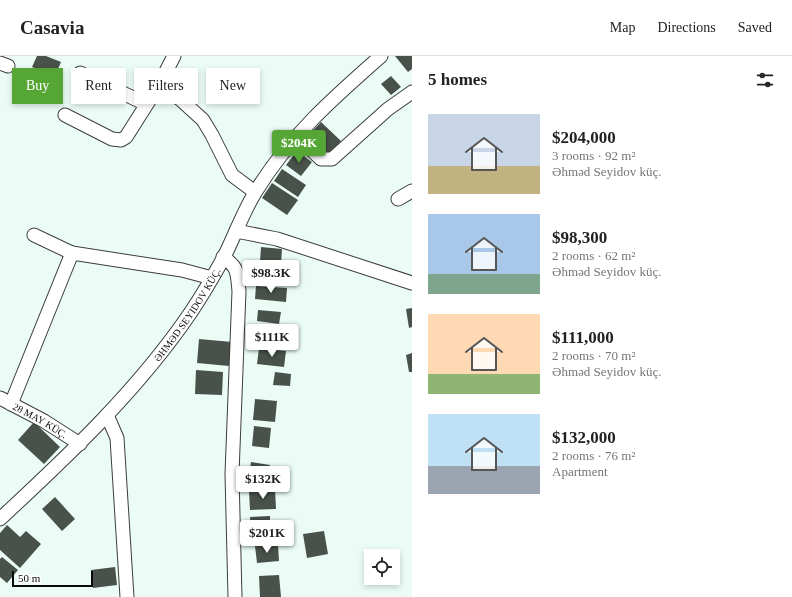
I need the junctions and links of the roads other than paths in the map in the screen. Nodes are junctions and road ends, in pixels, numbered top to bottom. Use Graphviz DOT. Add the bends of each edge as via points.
graph roads {
  1 [pos="174,56"];
  2 [pos="381,56"];
  3 [pos="168,68"];
  4 [pos="412,92"];
  5 [pos="146,104"];
  6 [pos="185,104"];
  7 [pos="65,115"];
  8 [pos="297,136"];
  9 [pos="412,191"];
  10 [pos="255,192"];
  11 [pos="398,199"];
  12 [pos="236,231"];
  13 [pos="34,235"];
  14 [pos="72,253"];
  15 [pos="223,257"];
  16 [pos="212,278"];
  17 [pos="412,283"];
  18 [pos="6,401"];
  19 [pos="107,416"];
  20 [pos="80,444"];
  21 [pos="0,519"];
  22 [pos="127,597"];
  23 [pos="235,597"];
  1 -- 3 [label="street"];
  2 -- 8 [label="street, ƏHMƏD SEYIDOV KÜÇ." via="329,101"];
  4 -- 8 [label="street" via="388,109 332,159 322,159"];
  5 -- 7 [label="street" via="126,137 121,140 112,139"];
  6 -- 10 [label="street" via="203,120 232,175"];
  8 -- 10 [label="street, ƏHMƏD SEYIDOV KÜÇ."];
  9 -- 11 [label="street"];
  10 -- 12 [label="street, ƏHMƏD SEYIDOV KÜÇ."];
  12 -- 15 [label="street, ƏHMƏD SEYIDOV KÜÇ."];
  12 -- 17 [label="street" via="277,239"];
  13 -- 14 [label="street"];
  14 -- 16 [label="street" via="182,270"];
  14 -- 18 [label="street"];
  15 -- 16 [label="street, ƏHMƏD SEYIDOV KÜÇ."];
  15 -- 23 [label="street" via="233,264 237,271 238,291 232,474"];
  16 -- 19 [label="street, ƏHMƏD SEYIDOV KÜÇ." via="163,351"];
  18 -- 20 [label="street, 28 MAY KÜÇ." via="50,424"];
  19 -- 20 [label="street, ƏHMƏD SEYIDOV KÜÇ."];
  19 -- 22 [label="street" via="117,438"];
  20 -- 21 [label="street, ƏHMƏD SEYIDOV KÜÇ."];
}
